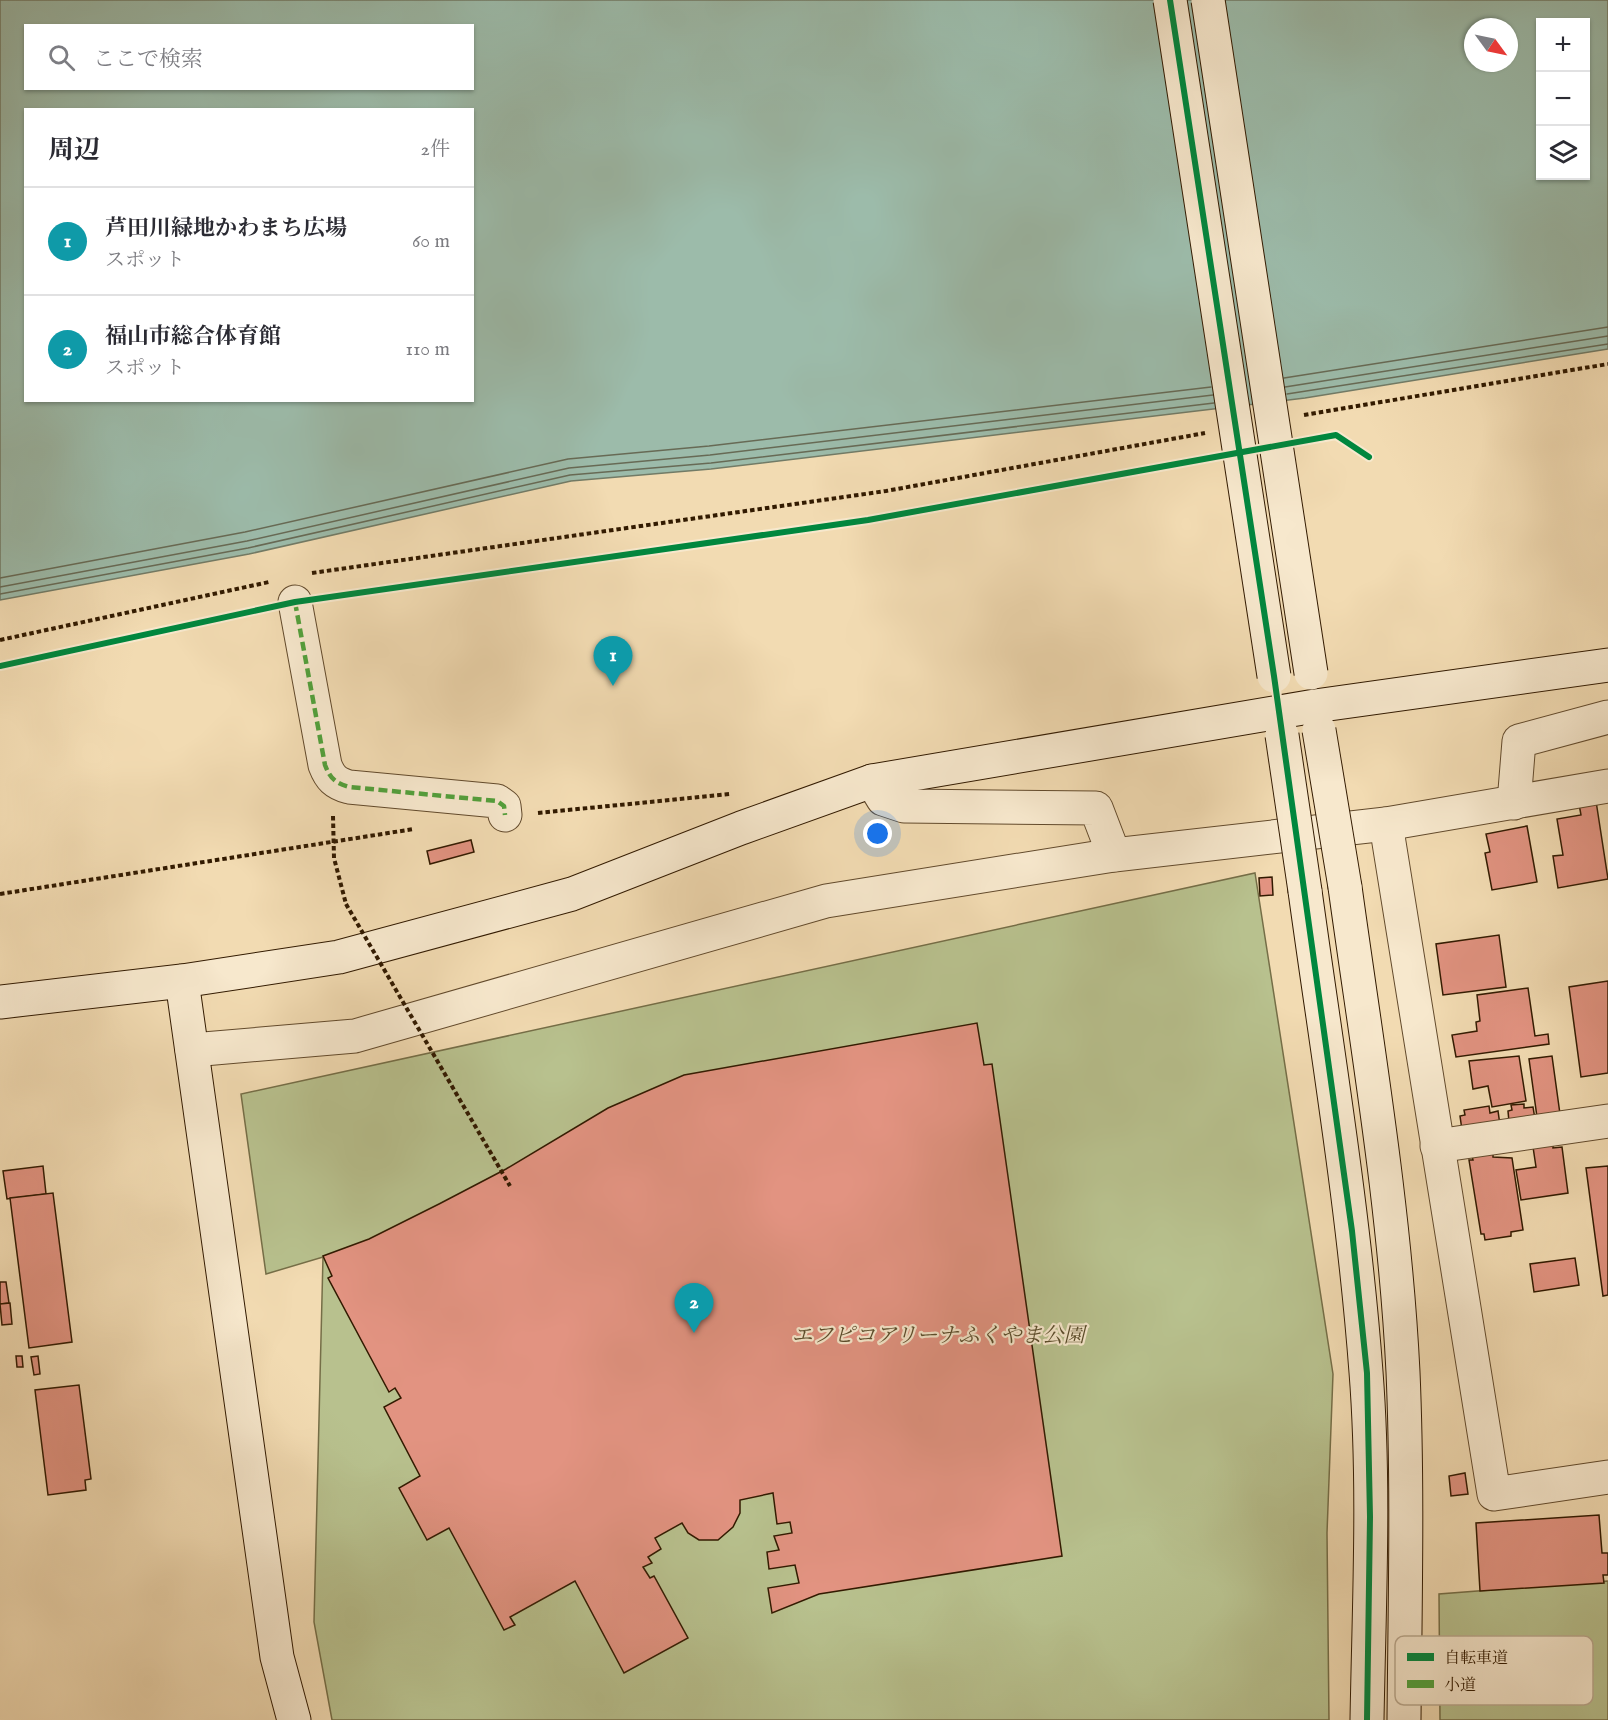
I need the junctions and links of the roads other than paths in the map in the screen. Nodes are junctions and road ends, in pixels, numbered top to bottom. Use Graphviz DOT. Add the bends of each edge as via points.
graph roads {
  1 [pos="1170,0"];
  2 [pos="1208,0"];
  3 [pos="291,586"];
  4 [pos="1608,665"];
  5 [pos="1608,717"];
  6 [pos="1317,718"];
  7 [pos="1280,724"];
  8 [pos="872,781"];
  9 [pos="1608,786"];
  10 [pos="1514,803"];
  11 [pos="505,815"];
  12 [pos="1386,824"];
  13 [pos="1114,855"];
  14 [pos="182,981"];
  15 [pos="0,1002"];
  16 [pos="192,1050"];
  17 [pos="1608,1121"];
  18 [pos="1437,1146"];
  19 [pos="1608,1476"];
  20 [pos="1405,1636"];
  21 [pos="1404,1705"];
  22 [pos="294,1720"];
  23 [pos="1367,1720"];
  24 [pos="1404,1720"];
  1 -- 7 [label="street, bridge"];
  2 -- 6 [label="street, bridge"];
  3 -- 11 [label="street" via="329,776 349,787 497,801 504,806"];
  4 -- 6 [label="street"];
  5 -- 10 [label="street" via="1519,741"];
  6 -- 7 [label="street"];
  6 -- 20 [label="street, bridge" via="1345,887 1390,1224 1403,1371"];
  7 -- 8 [label="street"];
  7 -- 23 [label="street, bridge" via="1352,1231 1366,1373 1370,1516"];
  8 -- 13 [label="street" via="883,799 904,806 1096,808"];
  8 -- 14 [label="street" via="572,894 339,957"];
  9 -- 10 [label="street"];
  10 -- 12 [label="street"];
  12 -- 13 [label="street"];
  12 -- 18 [label="street"];
  13 -- 16 [label="street" via="826,901 355,1036"];
  14 -- 15 [label="street"];
  14 -- 16 [label="street"];
  16 -- 22 [label="street" via="277,1657"];
  17 -- 18 [label="street"];
  18 -- 19 [label="street" via="1494,1494"];
  21 -- 24 [label="street, bridge"];
}
